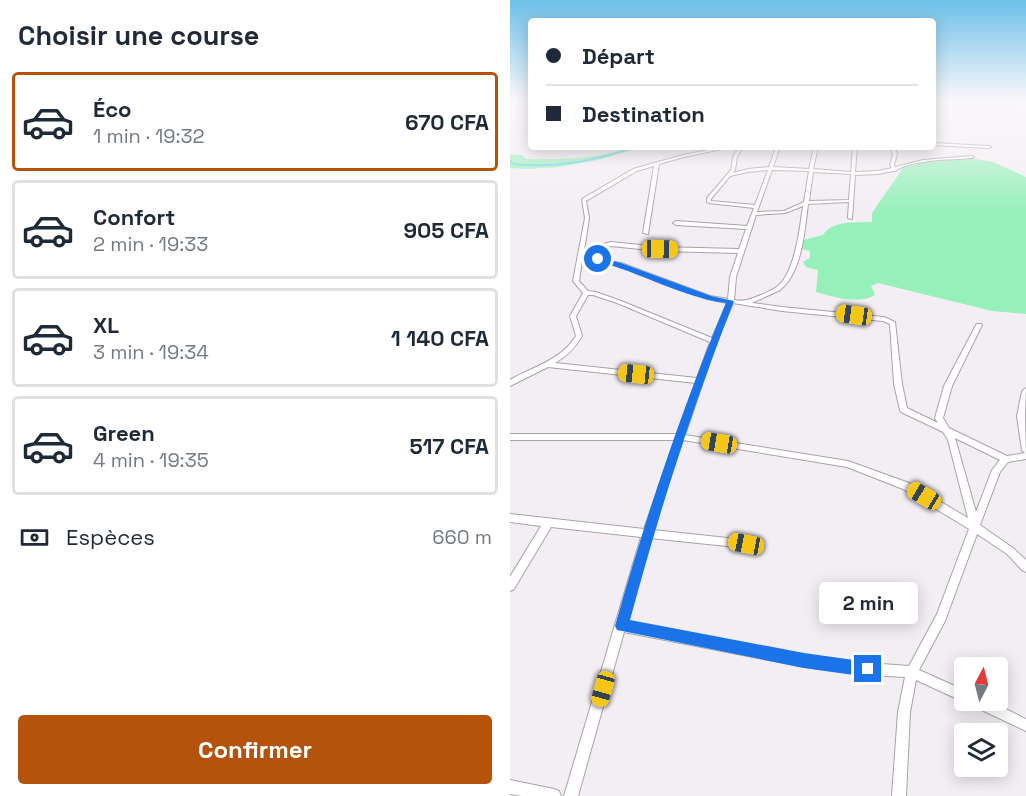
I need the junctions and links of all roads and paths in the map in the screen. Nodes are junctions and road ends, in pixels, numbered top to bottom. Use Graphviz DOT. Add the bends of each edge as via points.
graph roads {
  1 [pos="936,144"];
  2 [pos="988,147"];
  3 [pos="716,150"];
  4 [pos="739,150"];
  5 [pos="777,150"];
  6 [pos="815,150"];
  7 [pos="855,150"];
  8 [pos="893,150"];
  9 [pos="972,157"];
  10 [pos="657,163"];
  11 [pos="770,169"];
  12 [pos="810,169"];
  13 [pos="896,170"];
  14 [pos="853,173"];
  15 [pos="729,175"];
  16 [pos="851,201"];
  17 [pos="808,202"];
  18 [pos="757,207"];
  19 [pos="754,214"];
  20 [pos="850,218"];
  21 [pos="676,223"];
  22 [pos="750,228"];
  23 [pos="646,233"];
  24 [pos="741,251"];
  25 [pos="581,256"];
  26 [pos="586,293"];
  27 [pos="730,301"];
  28 [pos="744,304"];
  29 [pos="979,325"];
  30 [pos="714,341"];
  31 [pos="549,365"];
  32 [pos="701,381"];
  33 [pos="510,383"];
  34 [pos="1026,391"];
  35 [pos="943,427"];
  36 [pos="510,437"];
  37 [pos="681,437"];
  38 [pos="1026,450"];
  39 [pos="1026,456"];
  40 [pos="1006,459"];
  41 [pos="510,518"];
  42 [pos="548,523"];
  43 [pos="975,527"];
  44 [pos="647,533"];
  45 [pos="746,544"];
  46 [pos="1026,567"];
  47 [pos="510,586"];
  48 [pos="622,626"];
  49 [pos="912,672"];
  50 [pos="954,691"];
  51 [pos="996,711"];
  52 [pos="1026,725"];
  53 [pos="510,787"];
  54 [pos="554,796"];
  55 [pos="571,796"];
  56 [pos="899,796"];
  1 -- 2 [label="street"];
  3 -- 10 [label="street"];
  4 -- 15 [label="street"];
  5 -- 11 [label="street"];
  6 -- 12 [label="street"];
  7 -- 14 [label="street"];
  8 -- 13 [label="street" via="892,165"];
  9 -- 13 [label="street" via="917,162"];
  10 -- 23 [label="street"];
  10 -- 25 [label="street" via="635,170 584,200 587,218"];
  11 -- 12 [label="street"];
  11 -- 15 [label="street"];
  11 -- 18 [label="street"];
  12 -- 14 [label="street"];
  12 -- 17 [label="street"];
  13 -- 14 [label="street"];
  14 -- 16 [label="street"];
  15 -- 18 [label="street" via="709,202"];
  16 -- 17 [label="street"];
  16 -- 20 [label="street"];
  17 -- 19 [label="street" via="785,212"];
  17 -- 28 [label="street" via="788,279 781,288"];
  18 -- 19 [label="street"];
  19 -- 22 [label="street"];
  21 -- 22 [label="street"];
  22 -- 24 [label="street"];
  24 -- 25 [label="street" via="611,244"];
  24 -- 27 [label="street"];
  25 -- 26 [label="street" via="576,281"];
  25 -- 27 [label="street" via="619,264 709,298"];
  26 -- 30 [label="street" via="619,302"];
  26 -- 31 [label="street" via="573,316 579,336 572,349"];
  27 -- 28 [label="street"];
  27 -- 30 [label="street"];
  28 -- 35 [label="street" via="892,323 904,410"];
  29 -- 35 [label="street" via="948,386 939,418"];
  30 -- 32 [label="street"];
  31 -- 32 [label="street"];
  31 -- 33 [label="street"];
  32 -- 37 [label="street"];
  34 -- 38 [label="street" via="1021,416"];
  35 -- 40 [label="street"];
  35 -- 43 [label="street" via="952,440"];
  36 -- 37 [label="street"];
  37 -- 43 [label="street" via="848,464 906,486"];
  37 -- 44 [label="street"];
  39 -- 40 [label="street"];
  40 -- 43 [label="street" via="996,470"];
  41 -- 42 [label="street"];
  42 -- 44 [label="street"];
  42 -- 47 [label="street"];
  43 -- 46 [label="street"];
  43 -- 49 [label="street" via="941,617"];
  44 -- 45 [label="street"];
  44 -- 48 [label="street"];
  48 -- 49 [label="street" via="804,661"];
  48 -- 55 [label="street"];
  49 -- 50 [label="street"];
  49 -- 56 [label="street" via="904,712"];
  51 -- 52 [label="street"];
  53 -- 54 [label="street"];
}
